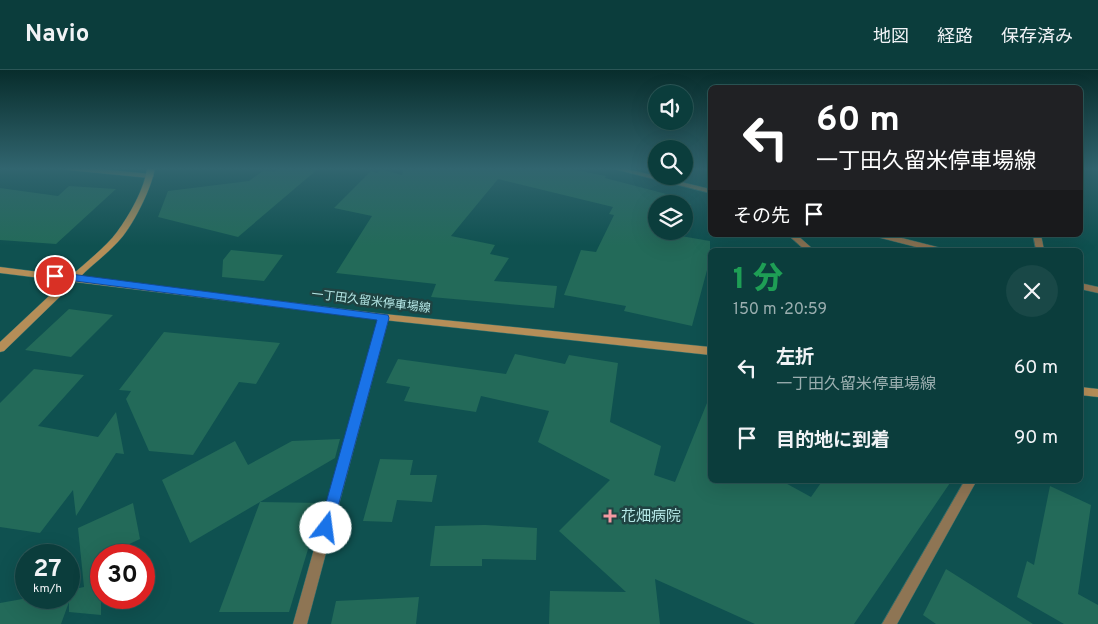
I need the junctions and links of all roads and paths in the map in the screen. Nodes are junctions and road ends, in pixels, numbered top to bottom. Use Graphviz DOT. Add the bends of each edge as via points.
graph roads {
  1 [pos="142,194"];
  2 [pos="794,237"];
  3 [pos="888,237"];
  4 [pos="808,248"];
  5 [pos="930,248"];
  6 [pos="0,270"];
  7 [pos="74,278"];
  8 [pos="1083,287"];
  9 [pos="1098,290"];
  10 [pos="384,318"];
  11 [pos="0,348"];
  12 [pos="708,351"];
  13 [pos="1083,391"];
  14 [pos="1098,393"];
  15 [pos="969,483"];
  16 [pos="300,624"];
  17 [pos="889,624"];
  1 -- 7 [label="main road" via="120,234"];
  2 -- 4 [label="street"];
  3 -- 5 [label="street"];
  6 -- 7 [label="main road, 一丁田久留米停車場線"];
  7 -- 10 [label="main road, 一丁田久留米停車場線"];
  7 -- 11 [label="main road"];
  8 -- 9 [label="street"];
  10 -- 12 [label="main road, 一丁田久留米停車場線"];
  10 -- 16 [label="street"];
  13 -- 14 [label="main road"];
  15 -- 17 [label="street"];
}
